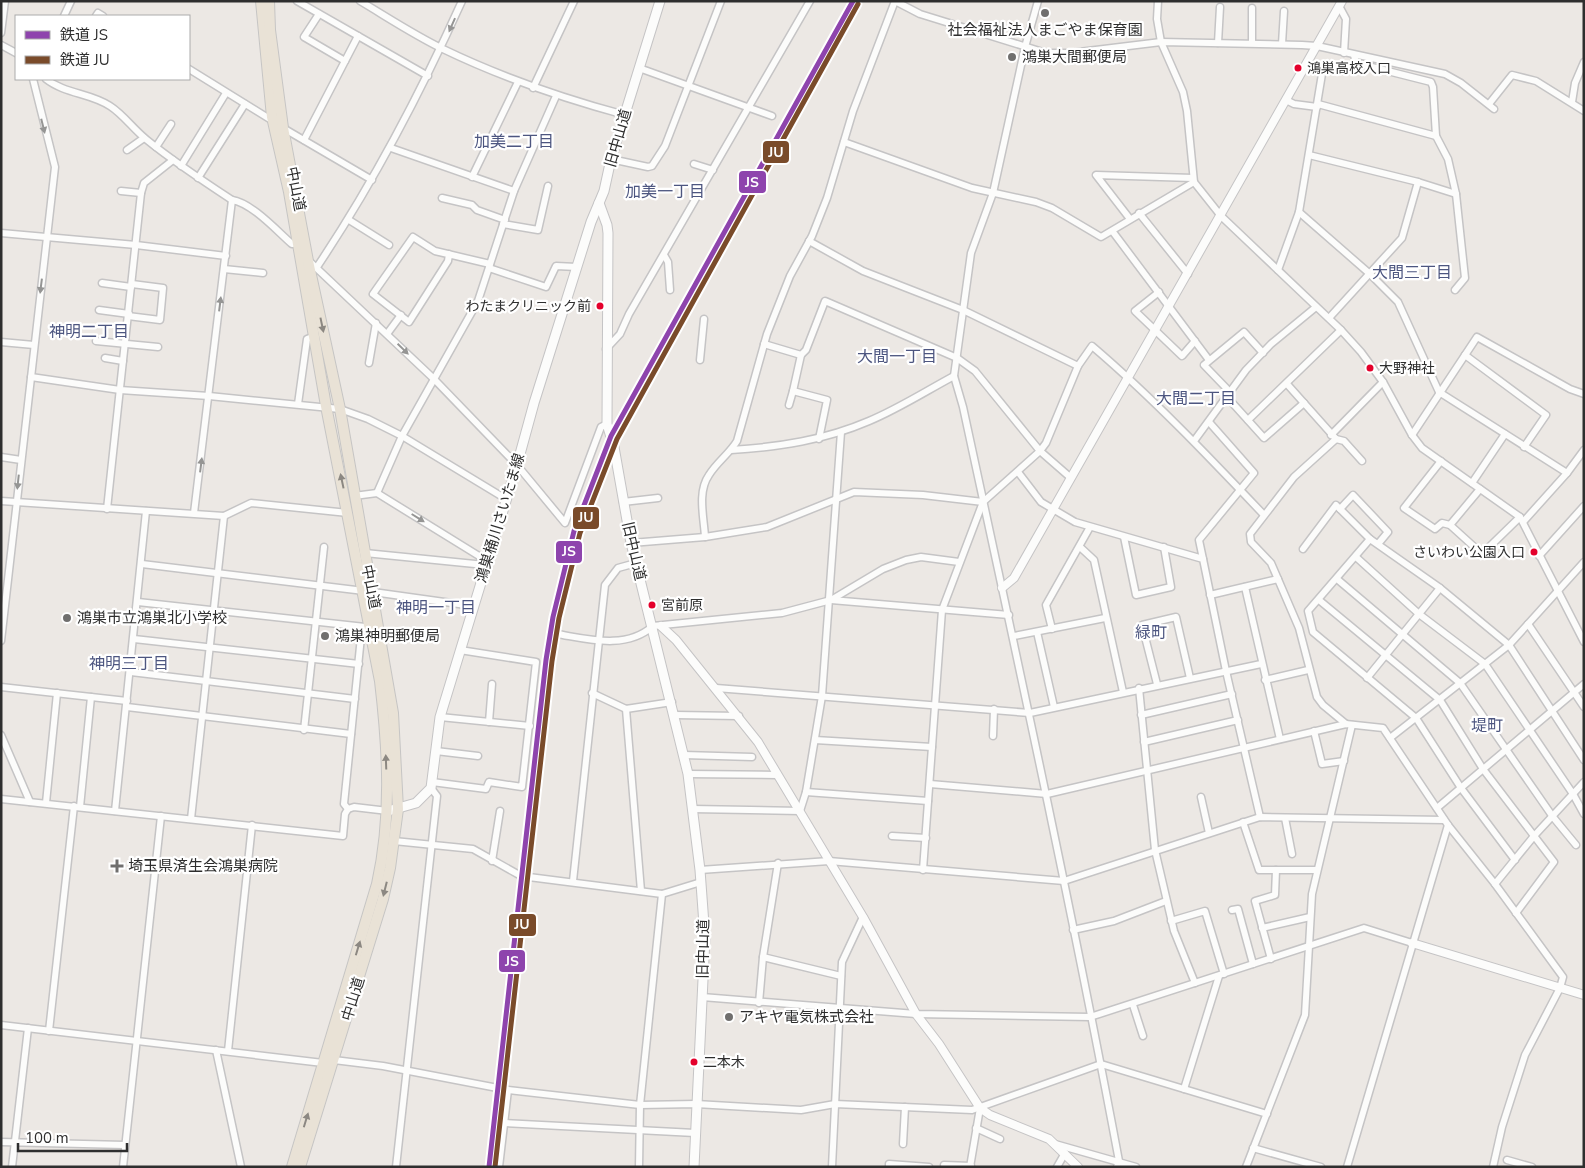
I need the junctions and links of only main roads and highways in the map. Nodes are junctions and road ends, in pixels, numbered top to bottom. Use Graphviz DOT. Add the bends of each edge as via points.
graph roads {
  1 [pos="261,1"];
  2 [pos="269,1"];
  3 [pos="660,1"];
  4 [pos="600,203"];
  5 [pos="368,592"];
  6 [pos="393,810"];
  7 [pos="292,1167"];
  8 [pos="300,1167"];
  9 [pos="694,1167"];
  5 -- 1 [label="highway, 中山道, one-way" via="326,406 273,121"];
  2 -- 5 [label="highway, 中山道, one-way" via="283,128 340,409"];
  3 -- 4 [label="main road, 旧中山道"];
  4 -- 6 [label="main road, 鴻巣桶川さいたま線" via="534,403 440,717 432,785 416,803"];
  4 -- 9 [label="main road, 旧中山道" via="607,225 607,424 631,542 657,626 688,774 700,870 704,938"];
  6 -- 5 [label="highway, 中山道, one-way" via="384,718 366,628"];
  5 -- 6 [label="highway, 中山道" via="392,713"];
  7 -- 6 [label="highway, 中山道, one-way" via="377,884"];
  6 -- 8 [label="highway, 中山道, one-way" via="394,841 383,899"];
}
